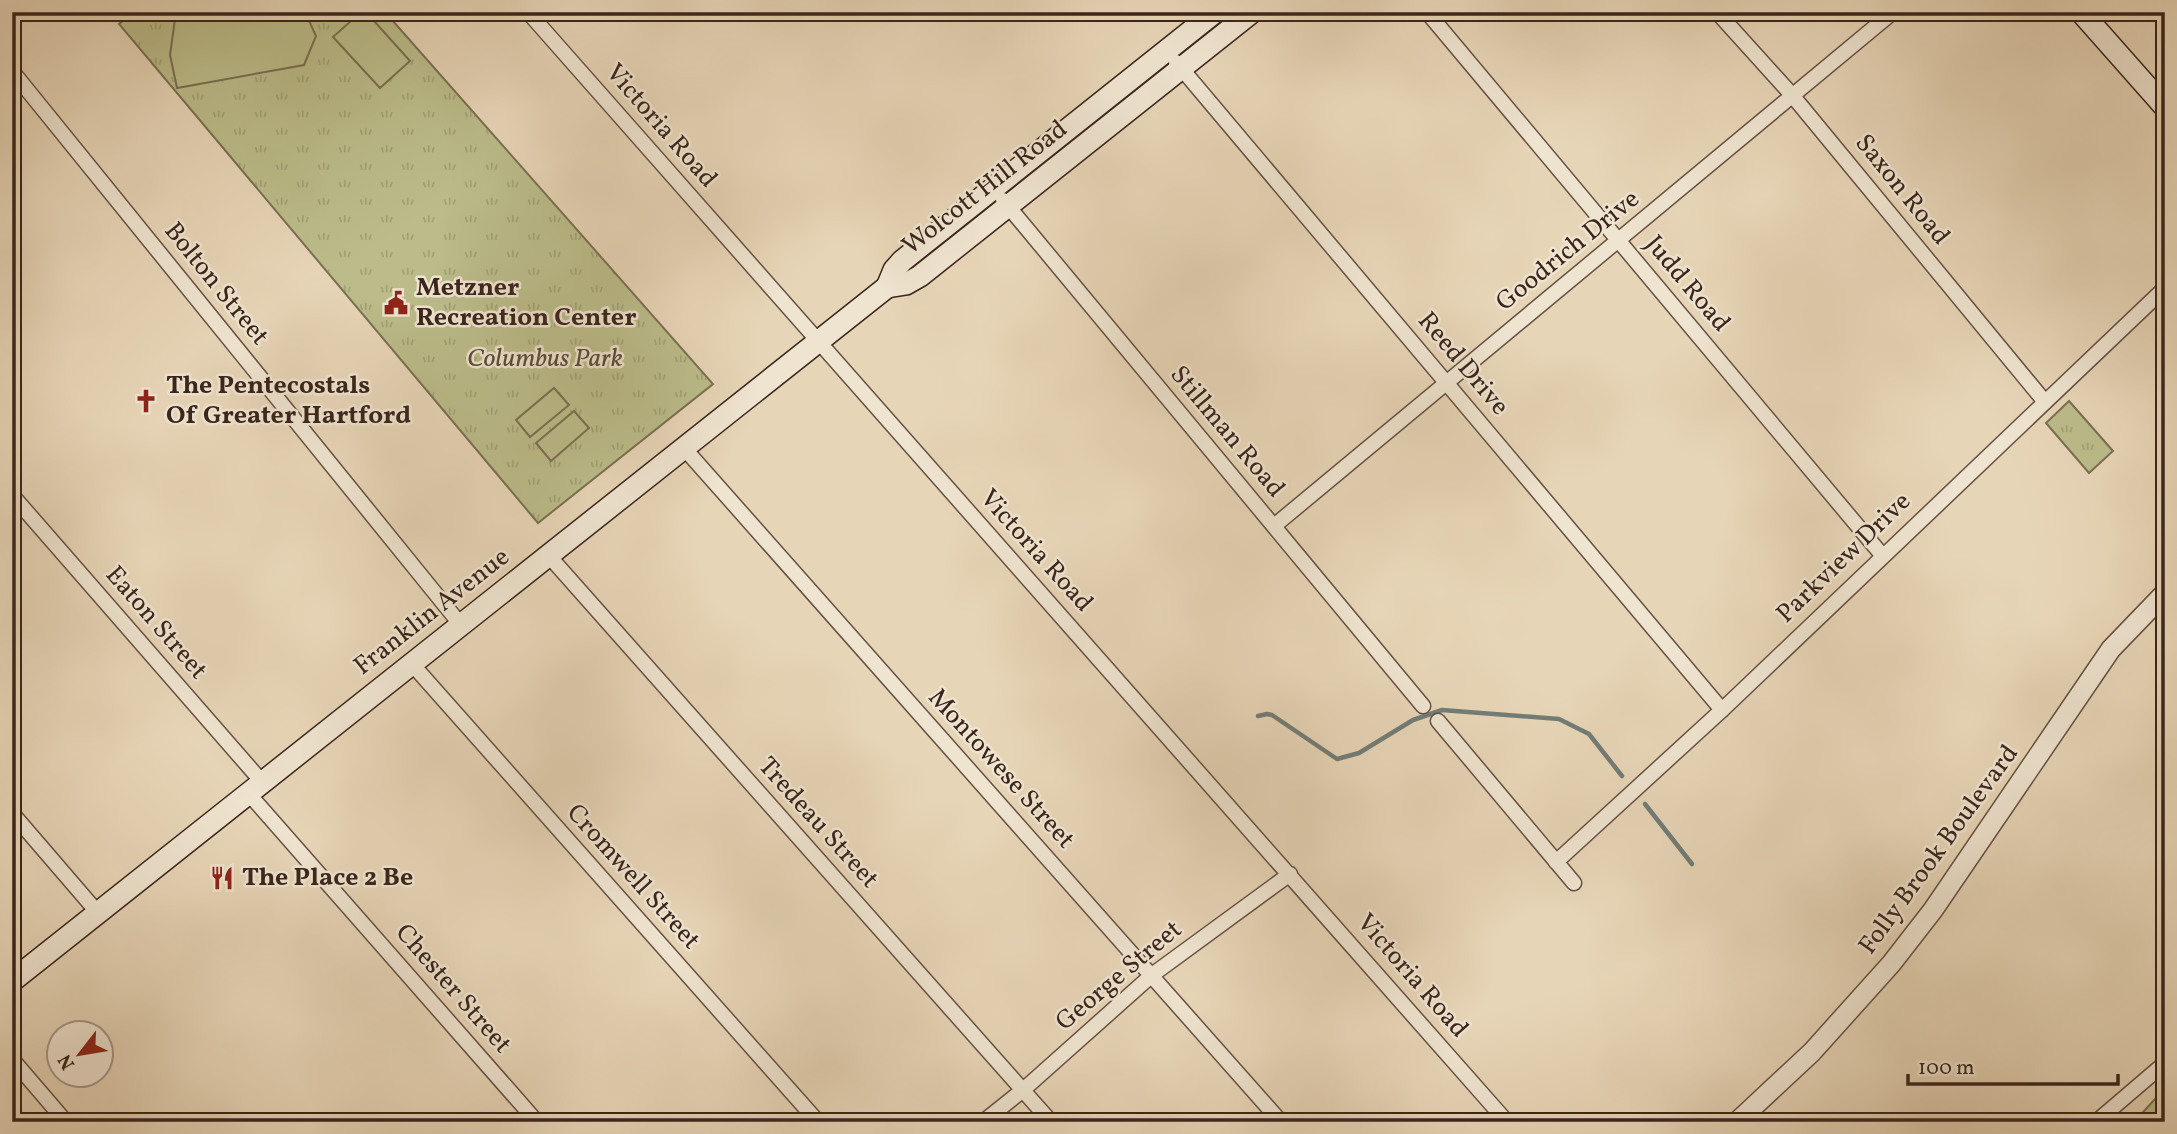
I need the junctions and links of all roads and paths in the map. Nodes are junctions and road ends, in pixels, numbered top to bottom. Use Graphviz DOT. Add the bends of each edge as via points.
graph roads {
  1 [pos="1215,12"];
  2 [pos="1252,12"];
  3 [pos="1427,12"];
  4 [pos="1717,12"];
  5 [pos="1893,12"];
  6 [pos="2081,12"];
  7 [pos="537,15"];
  8 [pos="1167,50"];
  9 [pos="1181,69"];
  10 [pos="12,71"];
  11 [pos="1792,95"];
  12 [pos="2165,107"];
  13 [pos="993,188"];
  14 [pos="1008,206"];
  15 [pos="1619,242"];
  16 [pos="887,287"];
  17 [pos="2165,288"];
  18 [pos="818,342"];
  19 [pos="1447,382"];
  20 [pos="2045,402"];
  21 [pos="684,448"];
  22 [pos="12,495"];
  23 [pos="1274,526"];
  24 [pos="1882,555"];
  25 [pos="549,556"];
  26 [pos="2165,593"];
  27 [pos="461,625"];
  28 [pos="412,664"];
  29 [pos="1423,706"];
  30 [pos="1722,710"];
  31 [pos="1438,721"];
  32 [pos="256,788"];
  33 [pos="12,813"];
  34 [pos="1556,862"];
  35 [pos="1290,874"];
  36 [pos="1574,883"];
  37 [pos="98,913"];
  38 [pos="1152,975"];
  39 [pos="12,981"];
  40 [pos="12,1059"];
  41 [pos="2165,1063"];
  42 [pos="1023,1090"];
  43 [pos="66,1122"];
  44 [pos="537,1122"];
  45 [pos="818,1122"];
  46 [pos="983,1122"];
  47 [pos="1051,1122"];
  48 [pos="1281,1122"];
  49 [pos="1507,1122"];
  50 [pos="1737,1122"];
  51 [pos="2096,1122"];
  1 -- 8 [label="main road, Wolcott Hill Road"];
  2 -- 9 [label="main road, Wolcott Hill Road"];
  3 -- 15 [label="street, Judd Road"];
  4 -- 11 [label="street, Saxon Road"];
  5 -- 11 [label="street, Goodrich Drive"];
  6 -- 12 [label="main road"];
  7 -- 18 [label="street, Victoria Road"];
  8 -- 9 [label="street, Reed Drive"];
  8 -- 13 [label="main road, Wolcott Hill Road"];
  9 -- 14 [label="main road, Wolcott Hill Road"];
  9 -- 19 [label="street, Reed Drive"];
  10 -- 27 [label="street, Bolton Street"];
  11 -- 15 [label="street, Goodrich Drive"];
  11 -- 20 [label="street, Saxon Road"];
  13 -- 14 [label="street, Stillman Road"];
  13 -- 16 [label="main road, Wolcott Hill Road" via="897,265"];
  14 -- 16 [label="main road, Wolcott Hill Road" via="912,282"];
  14 -- 23 [label="street, Stillman Road"];
  15 -- 19 [label="street, Goodrich Drive"];
  15 -- 24 [label="street, Judd Road"];
  16 -- 18 [label="main road, Franklin Avenue"];
  17 -- 20 [label="street, Parkview Drive"];
  18 -- 21 [label="main road, Franklin Avenue"];
  18 -- 35 [label="street, Victoria Road"];
  19 -- 23 [label="street, Goodrich Drive"];
  19 -- 30 [label="street, Reed Drive"];
  20 -- 24 [label="street, Parkview Drive"];
  21 -- 25 [label="main road, Franklin Avenue"];
  21 -- 38 [label="street, Montowese Street"];
  22 -- 32 [label="street, Eaton Street"];
  23 -- 29 [label="street, Stillman Road"];
  24 -- 30 [label="street, Parkview Drive"];
  25 -- 27 [label="main road, Franklin Avenue"];
  25 -- 42 [label="street, Tredeau Street"];
  26 -- 50 [label="street, Folly Brook Boulevard" via="2111,649 1933,910 1891,964 1812,1052"];
  27 -- 28 [label="main road, Franklin Avenue"];
  28 -- 32 [label="main road, Franklin Avenue"];
  28 -- 45 [label="street, Cromwell Street"];
  30 -- 34 [label="street, Parkview Drive"];
  31 -- 34 [label="street"];
  32 -- 37 [label="main road, Franklin Avenue"];
  32 -- 44 [label="street, Chester Street"];
  33 -- 37 [label="street"];
  34 -- 36 [label="street"];
  35 -- 38 [label="street, George Street"];
  35 -- 49 [label="street, Victoria Road"];
  37 -- 39 [label="main road, Franklin Avenue"];
  38 -- 42 [label="street, George Street"];
  38 -- 48 [label="street, Montowese Street"];
  40 -- 43 [label="street"];
  41 -- 51 [label="street"];
  42 -- 46 [label="street, George Street"];
  42 -- 47 [label="street, Tredeau Street"];
}
